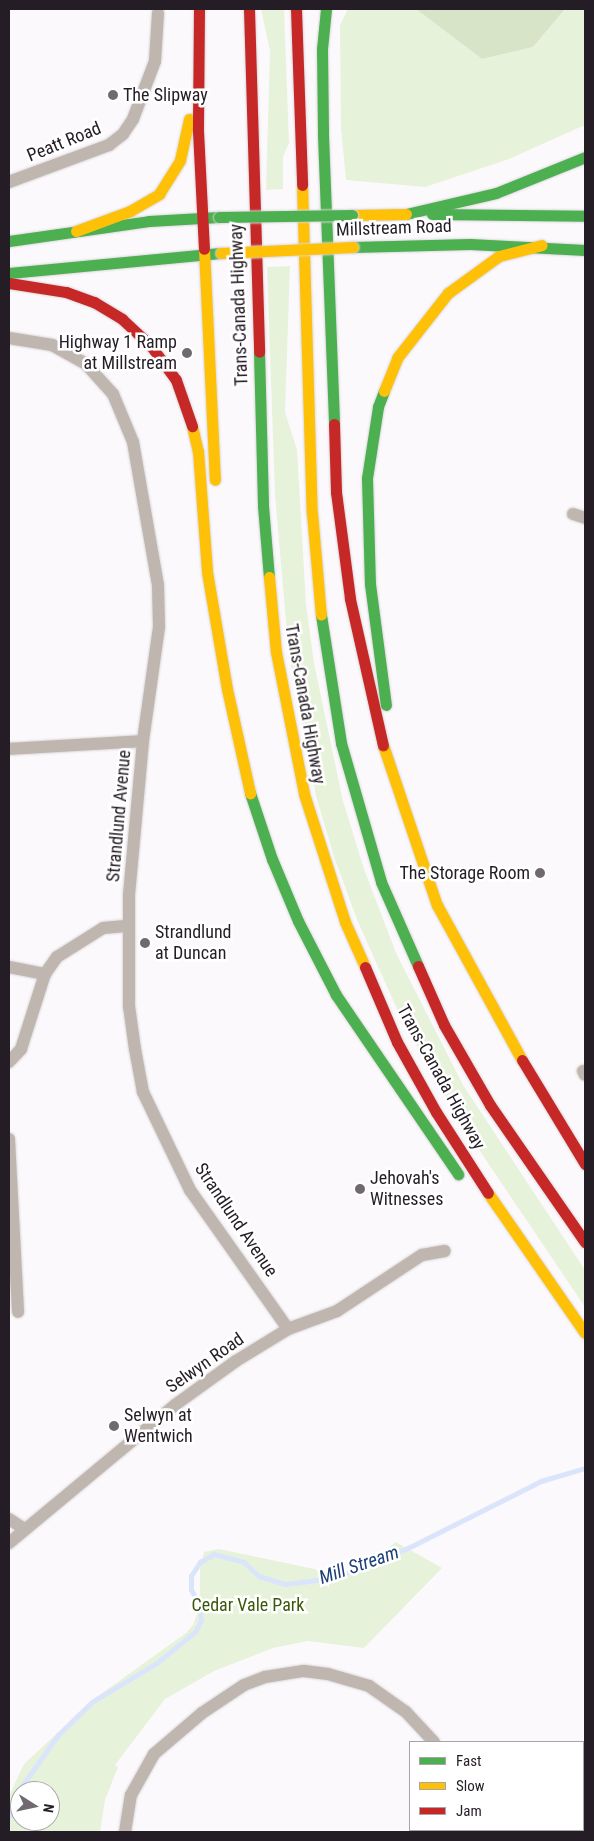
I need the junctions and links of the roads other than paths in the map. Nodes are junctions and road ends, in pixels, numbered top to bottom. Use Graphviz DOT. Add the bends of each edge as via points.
graph roads {
  1 [pos="199,9"];
  2 [pos="249,9"];
  3 [pos="296,9"];
  4 [pos="326,9"];
  5 [pos="158,13"];
  6 [pos="199,68"];
  7 [pos="585,158"];
  8 [pos="9,182"];
  9 [pos="406,214"];
  10 [pos="585,216"];
  11 [pos="203,218"];
  12 [pos="76,231"];
  13 [pos="9,241"];
  14 [pos="542,245"];
  15 [pos="585,250"];
  16 [pos="203,254"];
  17 [pos="9,273"];
  18 [pos="9,283"];
  19 [pos="9,338"];
  20 [pos="216,496"];
  21 [pos="217,534"];
  22 [pos="227,689"];
  23 [pos="391,723"];
  24 [pos="143,741"];
  25 [pos="9,749"];
  26 [pos="398,750"];
  27 [pos="128,926"];
  28 [pos="9,967"];
  29 [pos="45,974"];
  30 [pos="474,975"];
  31 [pos="9,1062"];
  32 [pos="9,1139"];
  33 [pos="585,1164"];
  34 [pos="464,1184"];
  35 [pos="497,1230"];
  36 [pos="585,1242"];
  37 [pos="10,1246"];
  38 [pos="445,1251"];
  39 [pos="532,1259"];
  40 [pos="18,1312"];
  41 [pos="288,1329"];
  42 [pos="585,1333"];
  43 [pos="9,1519"];
  44 [pos="23,1528"];
  45 [pos="9,1543"];
  46 [pos="433,1741"];
  47 [pos="125,1832"];
  1 -- 6 [label="main road"];
  2 -- 39 [label="main road, Trans-Canada Highway" via="263,506 276,652 299,775 345,922 397,1042 436,1112"];
  3 -- 36 [label="main road, Trans-Canada Highway" via="312,513 318,597 341,743 381,882 444,1025 490,1105"];
  4 -- 30 [label="main road" via="322,49 329,320 336,492 350,599 368,689 393,781 437,905"];
  5 -- 8 [label="street, Peatt Road" via="155,61 133,119 123,134 108,146"];
  6 -- 11 [label="main road" via="198,131"];
  6 -- 12 [label="main road" via="180,160 159,194 130,211"];
  7 -- 9 [label="main road" via="496,193"];
  9 -- 10 [label="main road, Millstream Road"];
  9 -- 11 [label="main road, Millstream Road, bridge"];
  11 -- 12 [label="main road, Millstream Road"];
  11 -- 16 [label="main road"];
  12 -- 13 [label="main road"];
  14 -- 15 [label="main road, Millstream Road"];
  14 -- 16 [label="main road, Millstream Road, bridge" via="353,246"];
  14 -- 23 [label="main road" via="498,256 448,293 397,358 378,407 367,478 370,584"];
  16 -- 17 [label="main road, Millstream Road"];
  16 -- 20 [label="main road"];
  18 -- 22 [label="main road" via="66,292 94,302 122,319 151,346 176,380 189,410 198,451 207,572"];
  19 -- 24 [label="street, Strandlund Avenue" via="52,345 85,363 113,394 133,442 158,585 159,628"];
  21 -- 22 [label="main road"];
  22 -- 34 [label="main road" via="246,780 272,859 298,921 336,995"];
  24 -- 25 [label="street"];
  24 -- 27 [label="street, Strandlund Avenue"];
  26 -- 30 [label="main road" via="417,823"];
  27 -- 29 [label="street" via="103,928 57,957"];
  27 -- 41 [label="street, Strandlund Avenue" via="129,1006 142,1092 190,1190"];
  28 -- 29 [label="street"];
  29 -- 31 [label="street" via="21,1049"];
  30 -- 33 [label="main road"];
  32 -- 37 [label="street"];
  35 -- 39 [label="main road"];
  37 -- 40 [label="street"];
  38 -- 41 [label="street, Selwyn Road" via="422,1255 337,1311"];
  39 -- 42 [label="main road, Trans-Canada Highway"];
  41 -- 44 [label="street, Selwyn Road" via="175,1405"];
  43 -- 44 [label="street"];
  44 -- 45 [label="street, Selwyn Road"];
  46 -- 47 [label="street" via="406,1712 369,1686 304,1671 265,1677 244,1685 202,1713 154,1754 131,1795"];
}
